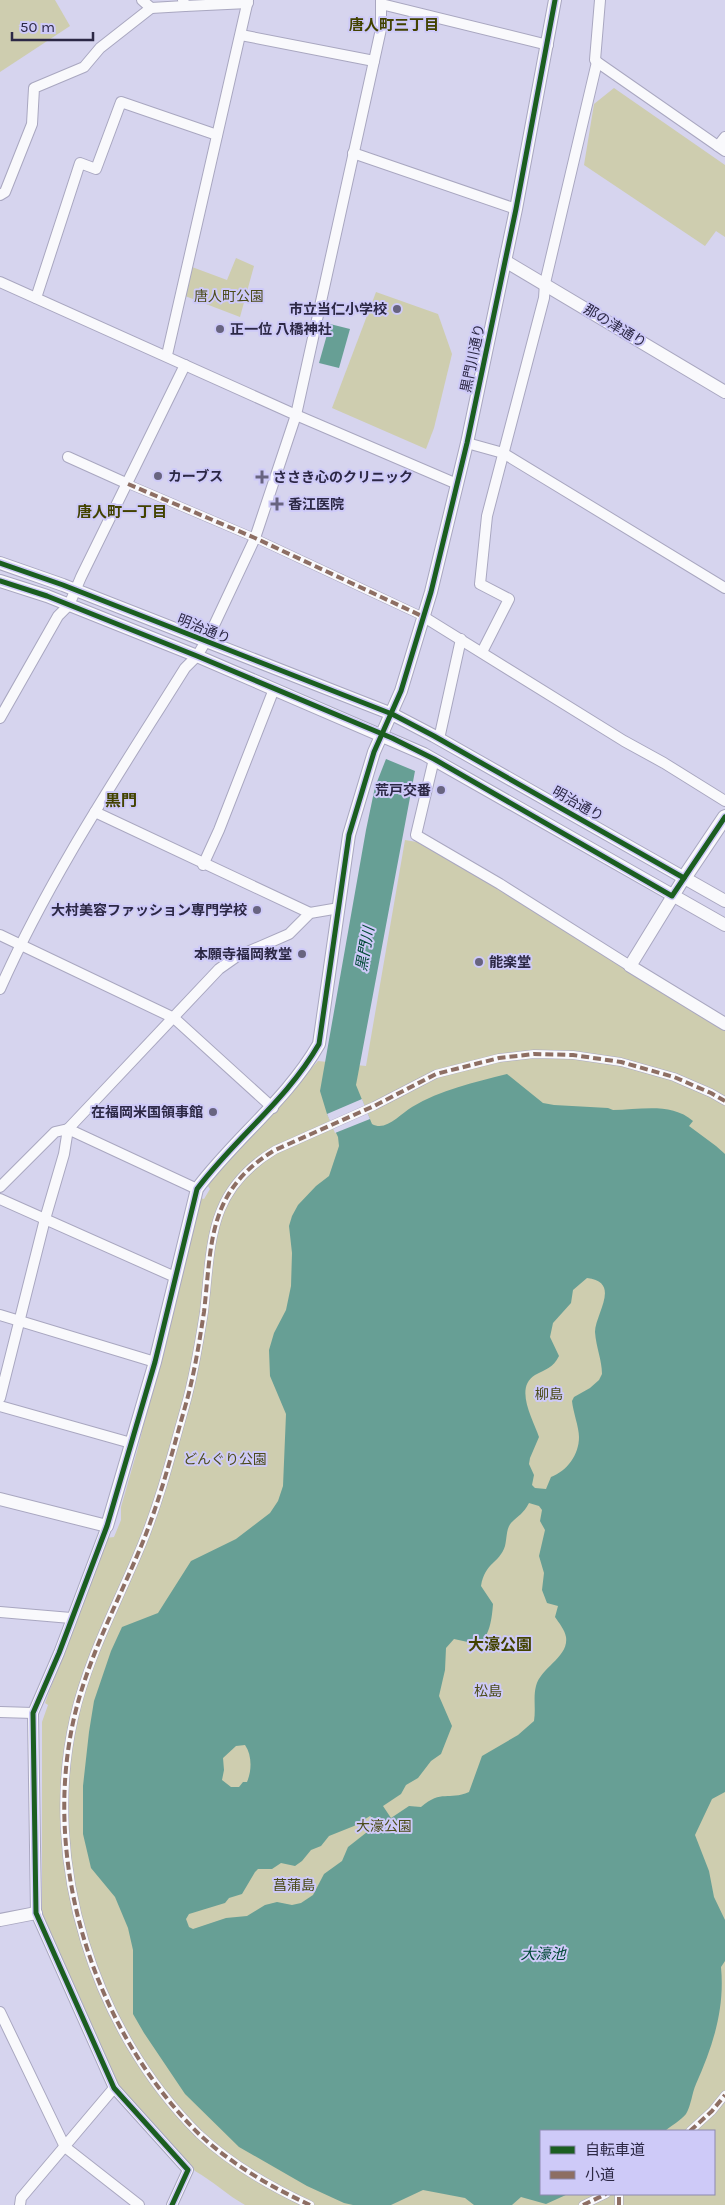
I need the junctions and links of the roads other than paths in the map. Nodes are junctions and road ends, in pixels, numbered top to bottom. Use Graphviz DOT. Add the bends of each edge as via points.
graph roads {
  1 [pos="142,0"];
  2 [pos="555,0"];
  3 [pos="600,0"];
  4 [pos="248,2"];
  5 [pos="381,2"];
  6 [pos="184,3"];
  7 [pos="151,8"];
  8 [pos="240,35"];
  9 [pos="548,45"];
  10 [pos="374,61"];
  11 [pos="597,62"];
  12 [pos="217,135"];
  13 [pos="723,145"];
  14 [pos="353,153"];
  15 [pos="0,195"];
  16 [pos="516,209"];
  17 [pos="505,260"];
  18 [pos="0,282"];
  19 [pos="545,283"];
  20 [pos="36,298"];
  21 [pos="167,355"];
  22 [pos="185,364"];
  23 [pos="725,392"];
  24 [pos="296,415"];
  25 [pos="467,443"];
  26 [pos="503,453"];
  27 [pos="68,457"];
  28 [pos="128,484"];
  29 [pos="457,484"];
  30 [pos="255,538"];
  31 [pos="0,563"];
  32 [pos="0,581"];
  33 [pos="725,588"];
  34 [pos="76,590"];
  35 [pos="70,606"];
  36 [pos="424,617"];
  37 [pos="461,639"];
  38 [pos="206,642"];
  39 [pos="482,652"];
  40 [pos="197,656"];
  41 [pos="274,688"];
  42 [pos="396,716"];
  43 [pos="0,718"];
  44 [pos="387,736"];
  45 [pos="436,737"];
  46 [pos="429,756"];
  47 [pos="725,801"];
  48 [pos="95,812"];
  49 [pos="725,816"];
  50 [pos="203,865"];
  51 [pos="684,878"];
  52 [pos="672,896"];
  53 [pos="725,901"];
  54 [pos="339,908"];
  55 [pos="310,914"];
  56 [pos="725,926"];
  57 [pos="0,935"];
  58 [pos="20,944"];
  59 [pos="630,966"];
  60 [pos="0,989"];
  61 [pos="174,1018"];
  62 [pos="725,1024"];
  63 [pos="725,1101"];
  64 [pos="272,1108"];
  65 [pos="68,1129"];
  66 [pos="0,1187"];
  67 [pos="198,1189"];
  68 [pos="0,1199"];
  69 [pos="45,1219"];
  70 [pos="175,1277"];
  71 [pos="0,1315"];
  72 [pos="20,1321"];
  73 [pos="155,1362"];
  74 [pos="0,1398"];
  75 [pos="0,1406"];
  76 [pos="131,1444"];
  77 [pos="0,1499"];
  78 [pos="107,1526"];
  79 [pos="0,1612"];
  80 [pos="71,1618"];
  81 [pos="0,1712"];
  82 [pos="33,1713"];
  83 [pos="36,1913"];
  84 [pos="0,1920"];
  85 [pos="0,2012"];
  86 [pos="114,2088"];
  87 [pos="725,2095"];
  88 [pos="691,2130"];
  89 [pos="65,2146"];
  90 [pos="604,2195"];
  91 [pos="20,2205"];
  92 [pos="139,2205"];
  93 [pos="172,2205"];
  94 [pos="310,2205"];
  95 [pos="582,2205"];
  1 -- 7 [label="street"];
  2 -- 9 [label="street, 黒門川通り"];
  3 -- 11 [label="street"];
  4 -- 6 [label="street"];
  4 -- 8 [label="street"];
  5 -- 9 [label="street"];
  5 -- 10 [label="street"];
  6 -- 7 [label="street"];
  7 -- 15 [label="street" via="100,48 84,67 34,88 32,124 5,192"];
  8 -- 10 [label="street"];
  8 -- 12 [label="street"];
  9 -- 16 [label="street, 黒門川通り"];
  10 -- 14 [label="street"];
  11 -- 13 [label="street"];
  11 -- 19 [label="street"];
  12 -- 20 [label="street" via="121,102 96,169 80,163"];
  12 -- 21 [label="street"];
  14 -- 16 [label="street"];
  14 -- 24 [label="street"];
  16 -- 17 [label="street, 黒門川通り"];
  17 -- 19 [label="street, 那の津通り"];
  17 -- 25 [label="street, 黒門川通り"];
  18 -- 20 [label="street"];
  19 -- 23 [label="street, 那の津通り"];
  19 -- 26 [label="street" via="544,298"];
  20 -- 21 [label="street"];
  21 -- 22 [label="street"];
  22 -- 24 [label="street"];
  22 -- 28 [label="street"];
  24 -- 29 [label="street"];
  24 -- 30 [label="street"];
  25 -- 26 [label="street"];
  25 -- 29 [label="street, 黒門川通り"];
  26 -- 33 [label="street"];
  26 -- 39 [label="street" via="487,516 480,584 509,599"];
  27 -- 28 [label="street"];
  28 -- 30 [label="street"];
  28 -- 34 [label="street"];
  29 -- 36 [label="street, 黒門川通り"];
  30 -- 36 [label="street"];
  30 -- 38 [label="street"];
  31 -- 34 [label="street, 明治通り"];
  32 -- 35 [label="street, 明治通り"];
  34 -- 35 [label="street"];
  34 -- 38 [label="street, 明治通り"];
  35 -- 40 [label="street, 明治通り"];
  35 -- 43 [label="street" via="58,616"];
  36 -- 37 [label="street"];
  36 -- 42 [label="street, 黒門川通り"];
  37 -- 39 [label="street"];
  37 -- 45 [label="street"];
  38 -- 40 [label="street"];
  38 -- 42 [label="street, 明治通り"];
  39 -- 47 [label="street"];
  40 -- 41 [label="street, 明治通り"];
  40 -- 48 [label="street" via="185,668"];
  41 -- 44 [label="street, 明治通り"];
  41 -- 50 [label="street"];
  42 -- 44 [label="street, 黒門川通り"];
  42 -- 45 [label="street, 明治通り"];
  44 -- 46 [label="street, 明治通り"];
  44 -- 54 [label="street, 黒門川通り" via="374,752 361,790 349,835"];
  45 -- 51 [label="street, 明治通り"];
  46 -- 52 [label="street"];
  46 -- 59 [label="street" via="416,835"];
  48 -- 50 [label="street"];
  48 -- 58 [label="street"];
  49 -- 51 [label="main road"];
  50 -- 55 [label="street"];
  51 -- 52 [label="street"];
  51 -- 53 [label="street, 明治通り"];
  52 -- 56 [label="street"];
  52 -- 59 [label="street"];
  54 -- 55 [label="street"];
  54 -- 64 [label="street, 黒門川通り" via="319,1044 302,1072"];
  55 -- 61 [label="street" via="289,934 236,957 219,969"];
  57 -- 58 [label="street"];
  58 -- 60 [label="street"];
  58 -- 61 [label="street"];
  59 -- 62 [label="street"];
  61 -- 64 [label="street"];
  61 -- 65 [label="street"];
  63 -- 94 [label="street" via="674,1077 622,1062 573,1055 534,1054 500,1058 436,1074 332,1125 291,1141 260,1159 221,1206 212,1236 204,1312 190,1389 167,1475 82,1688 71,1734 65,1778 68,1859 89,1954 107,1998 141,2064 201,2135 257,2178"];
  64 -- 67 [label="street, 黒門川通り" via="211,1171"];
  65 -- 66 [label="street" via="56,1132"];
  65 -- 67 [label="street"];
  65 -- 69 [label="street"];
  67 -- 70 [label="street"];
  68 -- 69 [label="street"];
  69 -- 70 [label="street"];
  69 -- 72 [label="street"];
  70 -- 73 [label="street"];
  71 -- 72 [label="street"];
  72 -- 73 [label="street"];
  72 -- 74 [label="street"];
  73 -- 76 [label="street"];
  75 -- 76 [label="street"];
  76 -- 78 [label="street"];
  77 -- 78 [label="street"];
  78 -- 80 [label="street"];
  79 -- 80 [label="street"];
  80 -- 82 [label="street"];
  81 -- 82 [label="street"];
  82 -- 83 [label="street"];
  83 -- 84 [label="street"];
  83 -- 86 [label="street"];
  85 -- 89 [label="street"];
  86 -- 89 [label="street"];
  86 -- 93 [label="street" via="188,2170"];
  87 -- 88 [label="street"];
  89 -- 91 [label="street" via="20,2198"];
  89 -- 92 [label="street"];
  90 -- 95 [label="street"];
}
